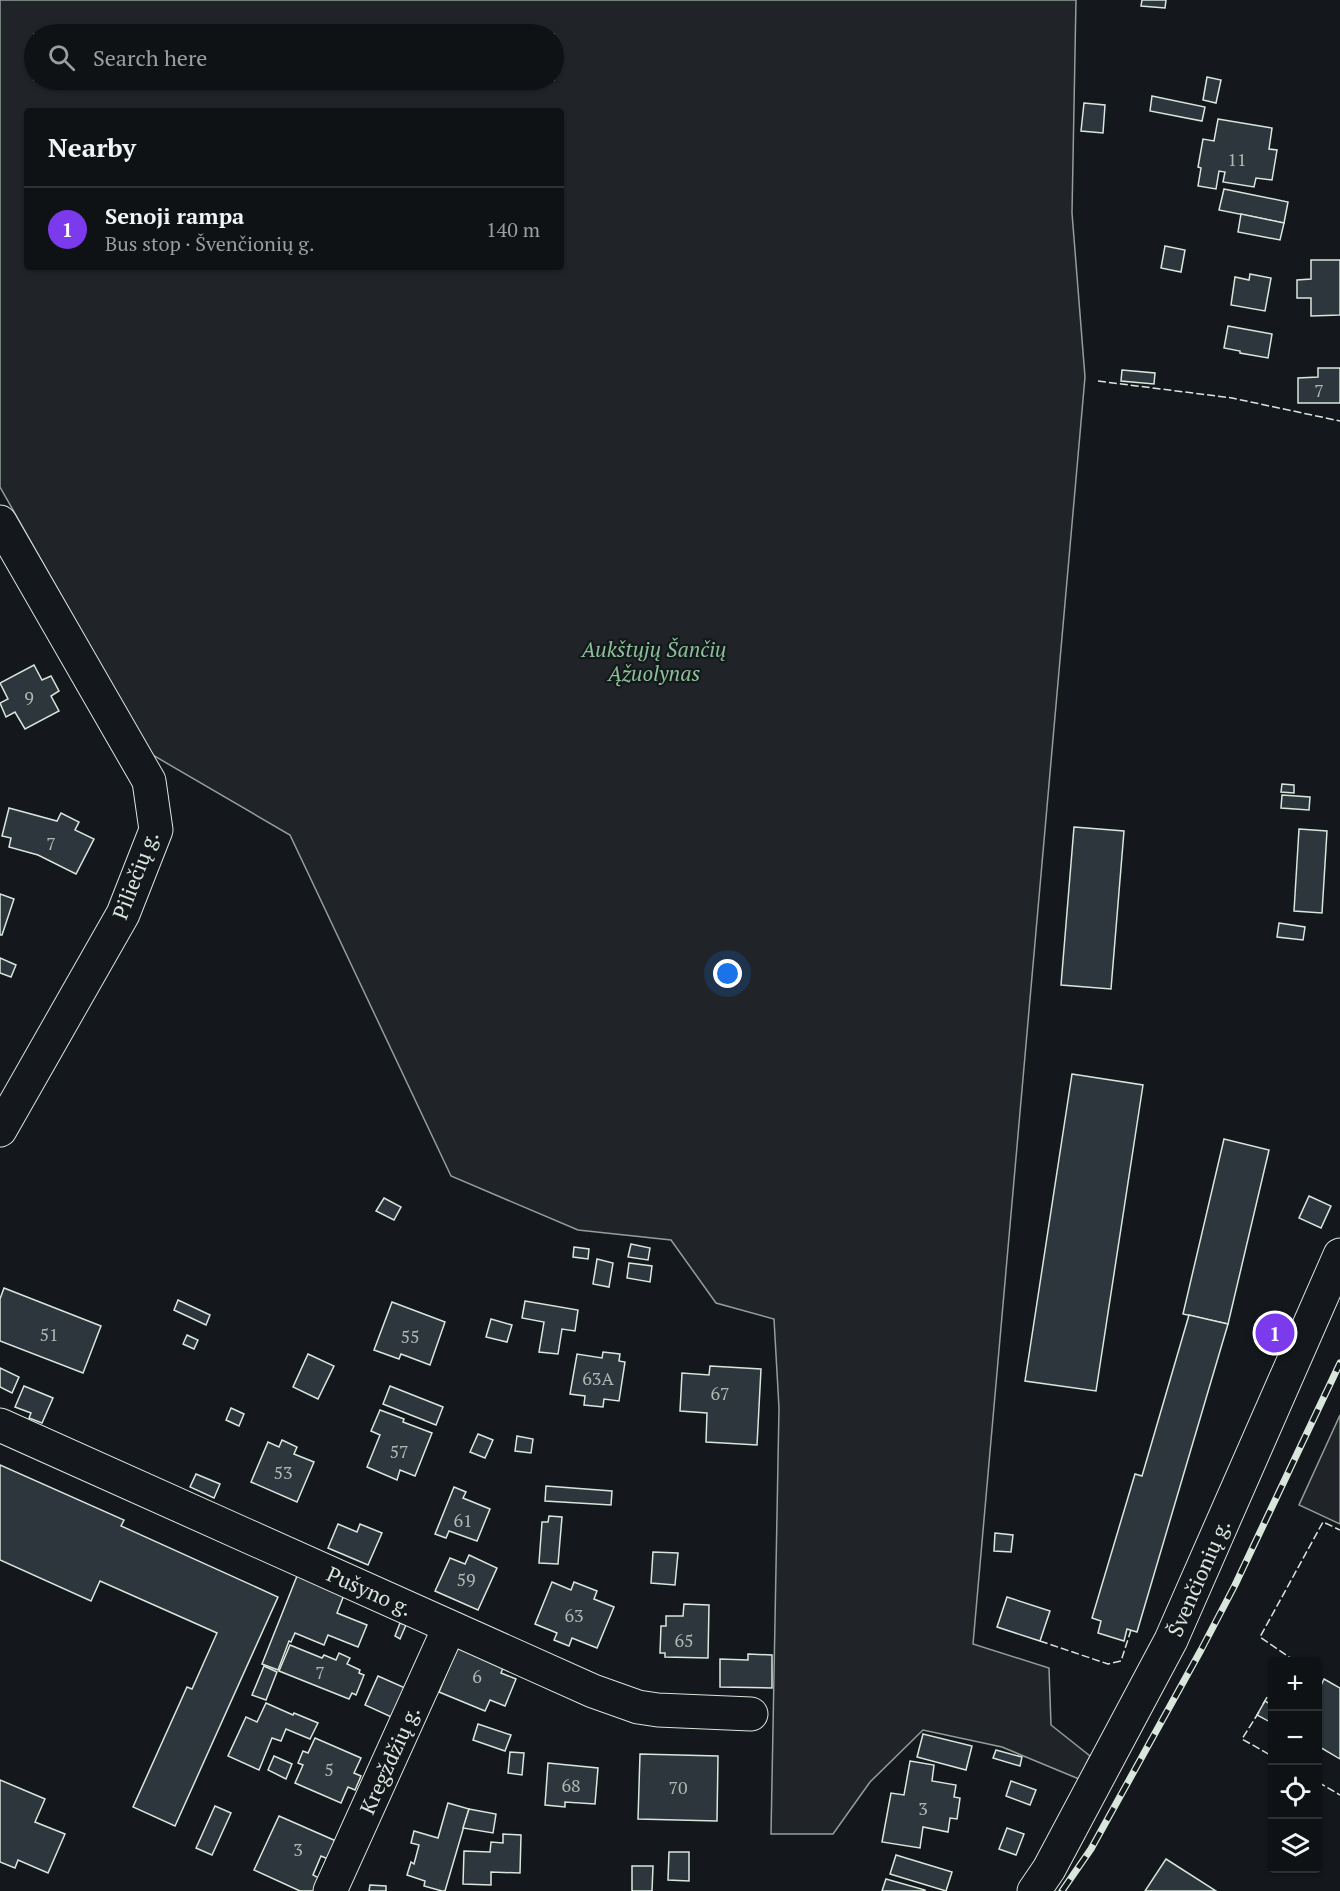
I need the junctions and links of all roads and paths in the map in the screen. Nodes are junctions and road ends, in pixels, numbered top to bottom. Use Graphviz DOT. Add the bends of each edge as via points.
graph roads {
  1 [pos="0,522"];
  2 [pos="0,1130"];
  3 [pos="1340,1255"];
  4 [pos="0,1425"];
  5 [pos="449,1628"];
  6 [pos="751,1714"];
  7 [pos="330,1891"];
  8 [pos="1034,1891"];
  1 -- 2 [label="street, Piliečių g." via="148,780 156,830 123,914"];
  3 -- 8 [label="street, Švenčionių g." via="1171,1640"];
  4 -- 5 [label="street, Pušyno g."];
  5 -- 6 [label="street, Pušyno g." via="638,1707"];
  5 -- 7 [label="street, Kregždžių g."];
}
